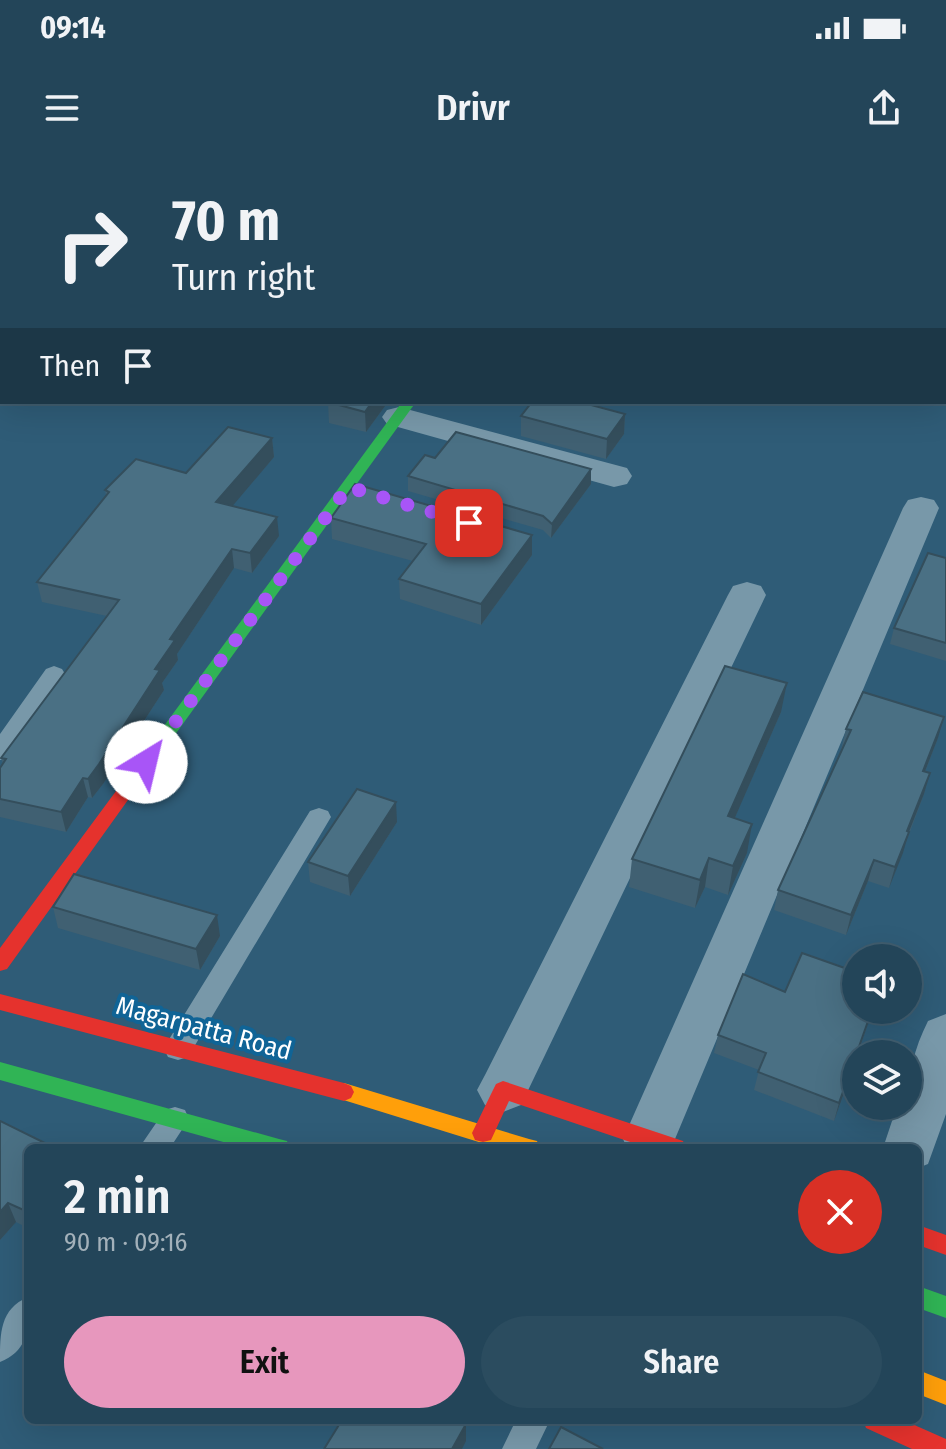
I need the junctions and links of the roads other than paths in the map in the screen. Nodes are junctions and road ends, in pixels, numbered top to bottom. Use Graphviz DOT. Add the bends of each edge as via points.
graph roads {
  1 [pos="404,410"];
  2 [pos="614,476"];
  3 [pos="921,508"];
  4 [pos="747,595"];
  5 [pos="54,674"];
  6 [pos="0,752"];
  7 [pos="319,817"];
  8 [pos="0,963"];
  9 [pos="0,1002"];
  10 [pos="946,1035"];
  11 [pos="178,1049"];
  12 [pos="0,1071"];
  13 [pos="503,1090"];
  14 [pos="175,1119"];
  15 [pos="483,1133"];
  16 [pos="662,1143"];
  17 [pos="156,1144"];
  18 [pos="265,1144"];
  19 [pos="518,1144"];
  20 [pos="910,1144"];
  21 [pos="922,1236"];
  22 [pos="946,1245"];
  23 [pos="922,1298"];
  24 [pos="946,1307"];
  25 [pos="24,1316"];
  26 [pos="0,1347"];
  27 [pos="922,1384"];
  28 [pos="946,1393"];
  29 [pos="532,1424"];
  30 [pos="884,1424"];
  31 [pos="518,1449"];
  32 [pos="940,1449"];
  1 -- 2 [label="street"];
  1 -- 8 [label="main road" via="363,491"];
  3 -- 16 [label="street"];
  4 -- 13 [label="street"];
  5 -- 6 [label="lane"];
  7 -- 11 [label="lane"];
  9 -- 11 [label="main road, Magarpatta Road"];
  10 -- 20 [label="street"];
  11 -- 15 [label="main road, Magarpatta Road"];
  12 -- 14 [label="main road"];
  13 -- 15 [label="main road"];
  13 -- 16 [label="main road"];
  14 -- 17 [label="lane"];
  14 -- 18 [label="main road"];
  15 -- 19 [label="main road, Magarpatta Road"];
  21 -- 22 [label="main road"];
  23 -- 24 [label="main road"];
  25 -- 26 [label="lane"];
  27 -- 28 [label="main road"];
  29 -- 31 [label="lane"];
  30 -- 32 [label="main road"];
}
